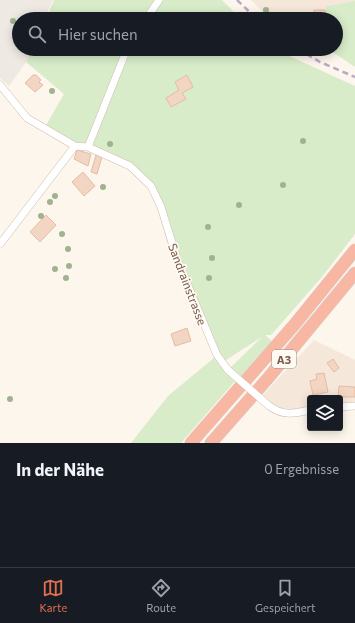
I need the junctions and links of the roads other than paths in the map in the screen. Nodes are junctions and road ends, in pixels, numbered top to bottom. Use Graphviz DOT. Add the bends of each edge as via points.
graph roads {
  1 [pos="159,0"];
  2 [pos="151,12"];
  3 [pos="124,56"];
  4 [pos="0,85"];
  5 [pos="75,146"];
  6 [pos="88,146"];
  7 [pos="0,244"];
  8 [pos="355,250"];
  9 [pos="355,273"];
  10 [pos="343,406"];
  11 [pos="355,406"];
  12 [pos="307,411"];
  13 [pos="191,443"];
  14 [pos="211,443"];
  1 -- 2 [label="street"];
  3 -- 6 [label="street"];
  4 -- 5 [label="street" via="27,118"];
  5 -- 6 [label="street, Sandrainstrasse"];
  5 -- 7 [label="street"];
  6 -- 12 [label="street, Sandrainstrasse, bridge" via="130,166 151,186 161,207 184,277 217,355 228,370 268,405 283,414"];
  8 -- 13 [label="highway, A3" via="262,363"];
  9 -- 14 [label="highway, A3" via="279,366"];
  10 -- 11 [label="street"];
}
